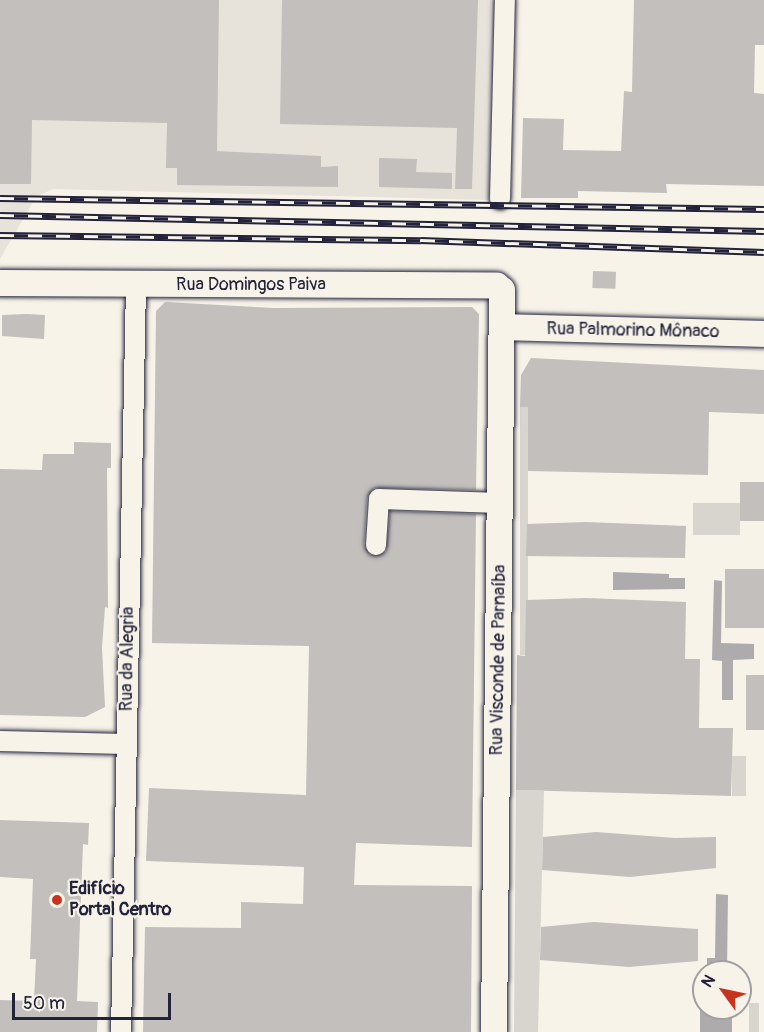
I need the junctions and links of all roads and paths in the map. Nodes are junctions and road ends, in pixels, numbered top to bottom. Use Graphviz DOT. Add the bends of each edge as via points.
graph roads {
  1 [pos="505,0"];
  2 [pos="500,199"];
  3 [pos="0,283"];
  4 [pos="136,285"];
  5 [pos="501,288"];
  6 [pos="502,327"];
  7 [pos="764,334"];
  8 [pos="501,503"];
  9 [pos="376,545"];
  10 [pos="0,741"];
  11 [pos="126,744"];
  12 [pos="121,1032"];
  13 [pos="494,1032"];
  1 -- 2 [label="street"];
  3 -- 4 [label="street, Rua Domingos Paiva"];
  4 -- 5 [label="street, Rua Domingos Paiva"];
  4 -- 11 [label="street, Rua da Alegria"];
  5 -- 6 [label="street, Rua Visconde de Parnaíba"];
  6 -- 7 [label="street, Rua Palmorino Mônaco"];
  6 -- 8 [label="street, Rua Visconde de Parnaíba"];
  8 -- 9 [label="street" via="379,499"];
  8 -- 13 [label="street, Rua Visconde de Parnaíba"];
  10 -- 11 [label="street"];
  11 -- 12 [label="street, Rua da Alegria"];
}
